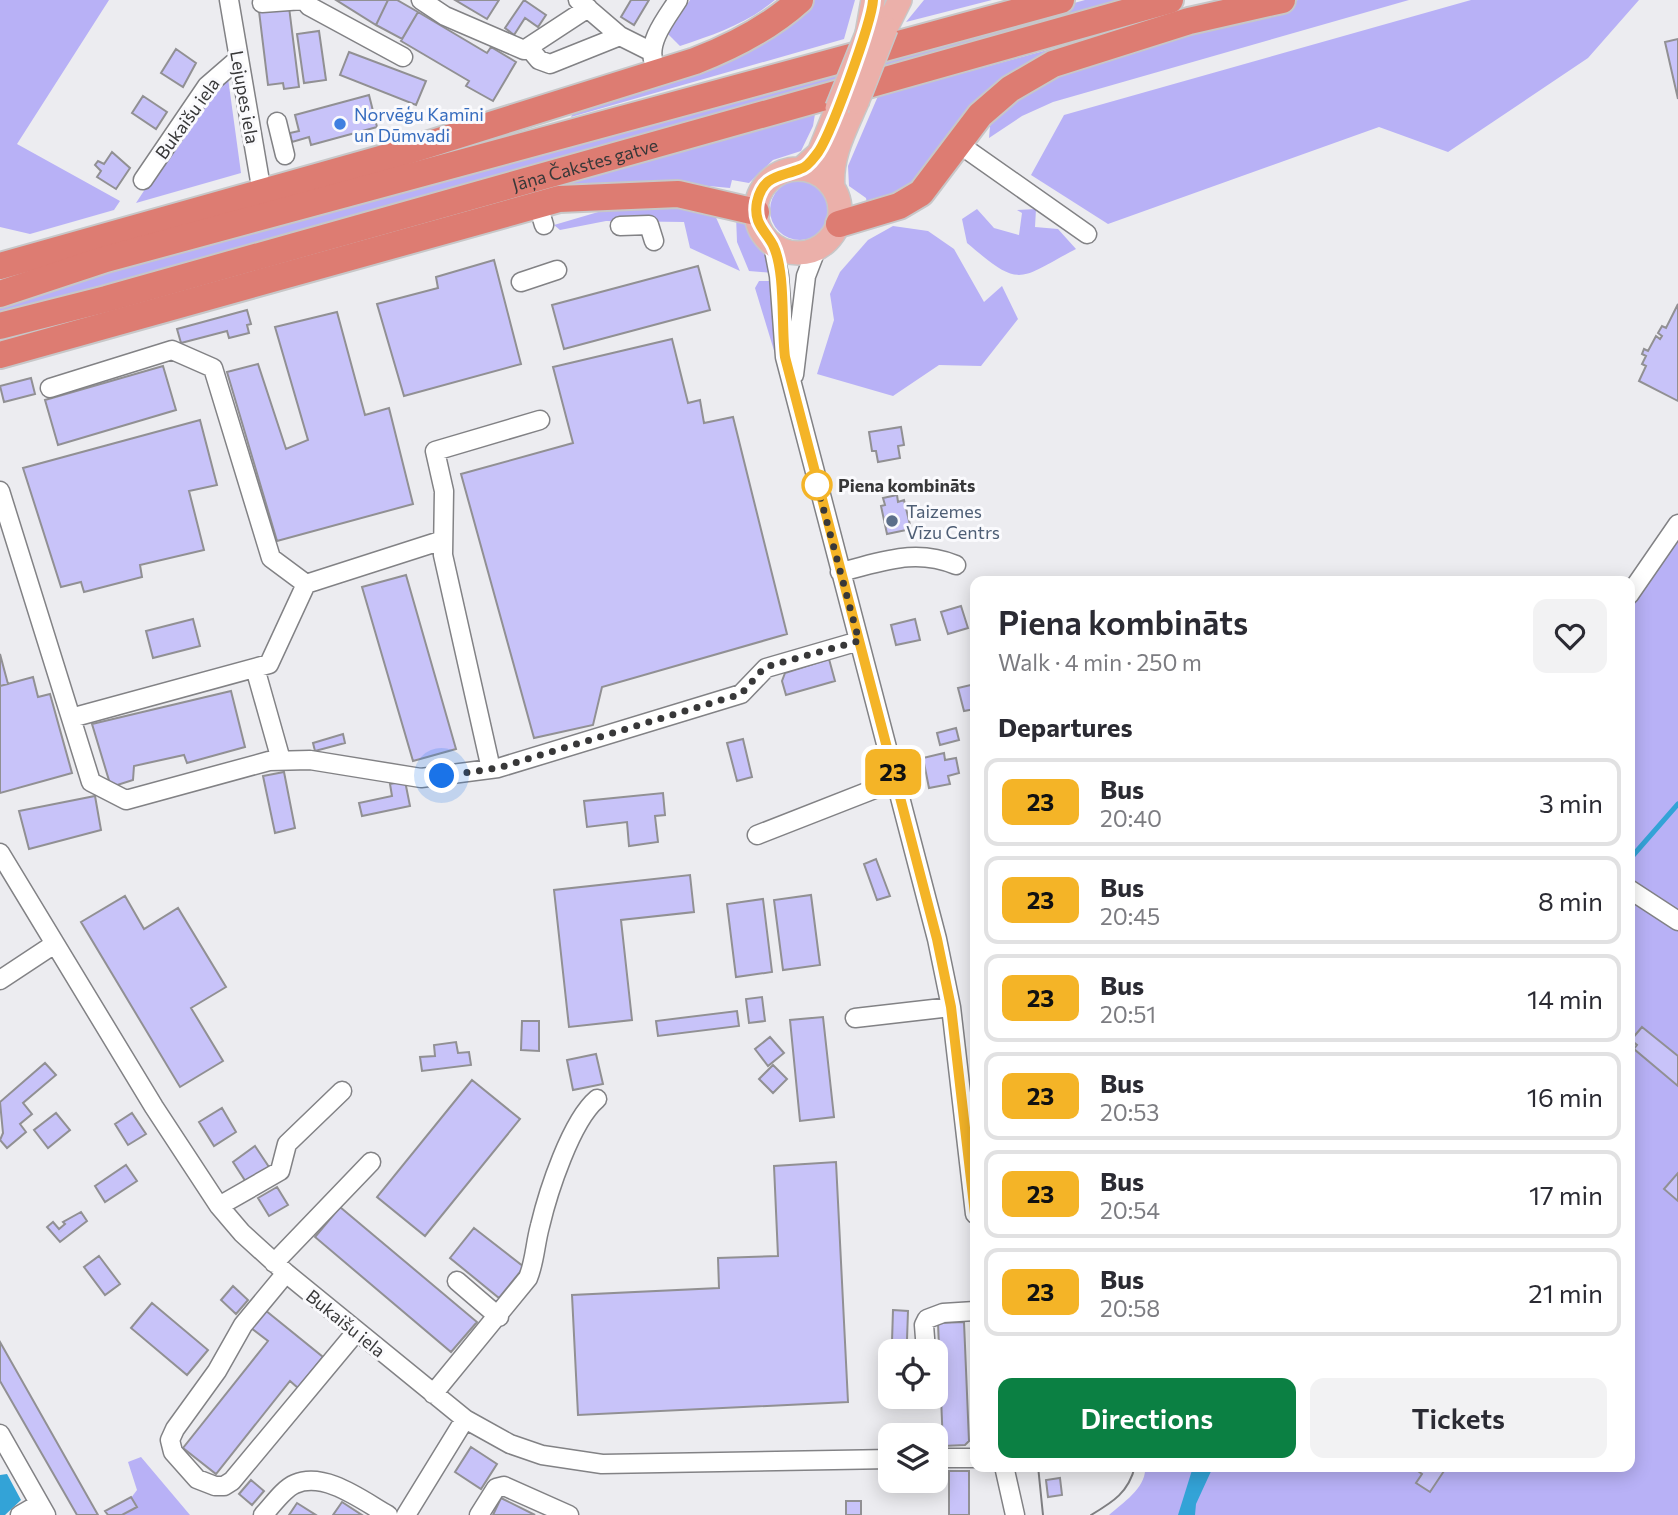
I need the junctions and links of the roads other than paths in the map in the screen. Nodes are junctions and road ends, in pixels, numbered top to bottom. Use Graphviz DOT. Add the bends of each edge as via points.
graph roads {
  1 [pos="229,0"];
  2 [pos="303,0"];
  3 [pos="422,0"];
  4 [pos="678,0"];
  5 [pos="800,0"];
  6 [pos="873,0"];
  7 [pos="900,0"];
  8 [pos="1061,0"];
  9 [pos="1170,0"];
  10 [pos="1282,0"];
  11 [pos="262,3"];
  12 [pos="583,4"];
  13 [pos="876,31"];
  14 [pos="620,36"];
  15 [pos="529,48"];
  16 [pos="403,57"];
  17 [pos="237,60"];
  18 [pos="655,62"];
  19 [pos="847,105"];
  20 [pos="253,141"];
  21 [pos="959,144"];
  22 [pos="285,155"];
  23 [pos="802,169"];
  24 [pos="143,180"];
  25 [pos="833,188"];
  26 [pos="262,193"];
  27 [pos="756,212"];
  28 [pos="839,224"];
  29 [pos="620,226"];
  30 [pos="1087,234"];
  31 [pos="654,241"];
  32 [pos="773,245"];
  33 [pos="816,250"];
  34 [pos="0,266"];
  35 [pos="557,270"];
  36 [pos="522,283"];
  37 [pos="0,294"];
  38 [pos="0,326"];
  39 [pos="0,355"];
  40 [pos="793,382"];
  41 [pos="50,388"];
  42 [pos="540,420"];
  43 [pos="0,491"];
  44 [pos="1678,524"];
  45 [pos="443,540"];
  46 [pos="956,565"];
  47 [pos="840,572"];
  48 [pos="306,584"];
  49 [pos="1635,586"];
  50 [pos="859,641"];
  51 [pos="255,667"];
  52 [pos="71,718"];
  53 [pos="281,760"];
  54 [pos="491,769"];
  55 [pos="895,781"];
  56 [pos="757,835"];
  57 [pos="0,853"];
  58 [pos="1635,893"];
  59 [pos="1678,921"];
  60 [pos="53,945"];
  61 [pos="0,980"];
  62 [pos="951,1007"];
  63 [pos="855,1018"];
  64 [pos="342,1091"];
  65 [pos="597,1098"];
  66 [pos="371,1162"];
  67 [pos="970,1171"];
  68 [pos="219,1206"];
  69 [pos="280,1268"];
  70 [pos="457,1281"];
  71 [pos="970,1311"];
  72 [pos="499,1317"];
  73 [pos="356,1332"];
  74 [pos="926,1339"];
  75 [pos="433,1394"];
  76 [pos="465,1419"];
  77 [pos="0,1434"];
  78 [pos="948,1458"];
  79 [pos="970,1458"];
  80 [pos="6,1459"];
  81 [pos="878,1459"];
  82 [pos="1005,1472"];
  83 [pos="43,1509"];
  84 [pos="20,1515"];
  85 [pos="263,1515"];
  86 [pos="388,1515"];
  87 [pos="406,1515"];
  88 [pos="479,1515"];
  89 [pos="569,1515"];
  90 [pos="1015,1515"];
  1 -- 17 [label="street, Lejupes iela"];
  2 -- 11 [label="street"];
  2 -- 16 [label="street"];
  3 -- 15 [label="street" via="445,16 519,49"];
  4 -- 18 [label="street" via="659,33"];
  5 -- 18 [label="highway" via="735,45"];
  6 -- 13 [label="main road"];
  7 -- 13 [label="main road"];
  8 -- 37 [label="highway, Jāņa Čakstes gatve" via="106,259"];
  9 -- 38 [label="highway, Jāņa Čakstes gatve"];
  10 -- 21 [label="highway" via="1189,22 1053,64 997,100"];
  12 -- 14 [label="street"];
  12 -- 15 [label="street"];
  13 -- 19 [label="main road, bridge"];
  14 -- 15 [label="street" via="550,64"];
  14 -- 18 [label="street"];
  17 -- 20 [label="street, Lejupes iela"];
  17 -- 24 [label="street, Bukaišu iela" via="207,86"];
  18 -- 26 [label="highway" via="581,98"];
  19 -- 23 [label="main road" via="819,153"];
  19 -- 25 [label="main road" via="831,169"];
  20 -- 22 [label="street" via="279,129"];
  20 -- 26 [label="street, Lejupes iela"];
  21 -- 28 [label="highway" via="921,192 899,206"];
  21 -- 30 [label="street"];
  23 -- 25 [label="main road" via="814,172"];
  23 -- 27 [label="main road" via="773,178 761,193"];
  25 -- 28 [label="main road" via="841,212"];
  26 -- 34 [label="highway"];
  27 -- 32 [label="main road" via="764,236"];
  27 -- 39 [label="highway" via="700,197 664,194 559,199 541,215"];
  28 -- 33 [label="main road" via="834,235"];
  29 -- 31 [label="street" via="649,225"];
  32 -- 33 [label="main road" via="793,253"];
  32 -- 40 [label="street" via="785,357"];
  33 -- 40 [label="street" via="806,276"];
  35 -- 36 [label="street"];
  40 -- 47 [label="street"];
  41 -- 48 [label="street" via="172,350 213,368 271,558"];
  42 -- 45 [label="street" via="435,451 444,491"];
  43 -- 52 [label="street"];
  44 -- 49 [label="street"];
  45 -- 48 [label="street"];
  45 -- 54 [label="street"];
  46 -- 47 [label="street" via="934,556 915,555"];
  47 -- 50 [label="street"];
  48 -- 51 [label="street" via="269,664"];
  50 -- 54 [label="street" via="765,667 741,694"];
  50 -- 55 [label="street"];
  51 -- 52 [label="street"];
  51 -- 53 [label="street"];
  52 -- 53 [label="street" via="91,782 126,800"];
  53 -- 54 [label="street" via="310,760 421,778"];
  55 -- 56 [label="street"];
  55 -- 62 [label="street"];
  57 -- 60 [label="street, Bukaišu iela"];
  58 -- 59 [label="street"];
  60 -- 61 [label="street"];
  60 -- 68 [label="street, Bukaišu iela"];
  62 -- 63 [label="street"];
  62 -- 67 [label="street"];
  64 -- 68 [label="street" via="287,1144 280,1171"];
  65 -- 72 [label="street" via="575,1127 540,1223 535,1263"];
  66 -- 69 [label="street"];
  68 -- 69 [label="street, Bukaišu iela"];
  69 -- 73 [label="street, Bukaišu iela"];
  69 -- 73 [label="street" via="170,1440 173,1452 197,1479 215,1486 232,1480"];
  70 -- 72 [label="street"];
  71 -- 74 [label="street" via="927,1319"];
  72 -- 75 [label="street"];
  73 -- 75 [label="street, Bukaišu iela"];
  75 -- 76 [label="street, Bukaišu iela"];
  76 -- 81 [label="street, Bukaišu iela" via="510,1444 570,1461"];
  76 -- 87 [label="street"];
  77 -- 80 [label="street"];
  78 -- 79 [label="street"];
  80 -- 83 [label="street"];
  82 -- 90 [label="street"];
  83 -- 84 [label="street"];
  85 -- 86 [label="street" via="289,1487 309,1480 349,1493"];
  88 -- 89 [label="street" via="496,1488 504,1486"];
}
